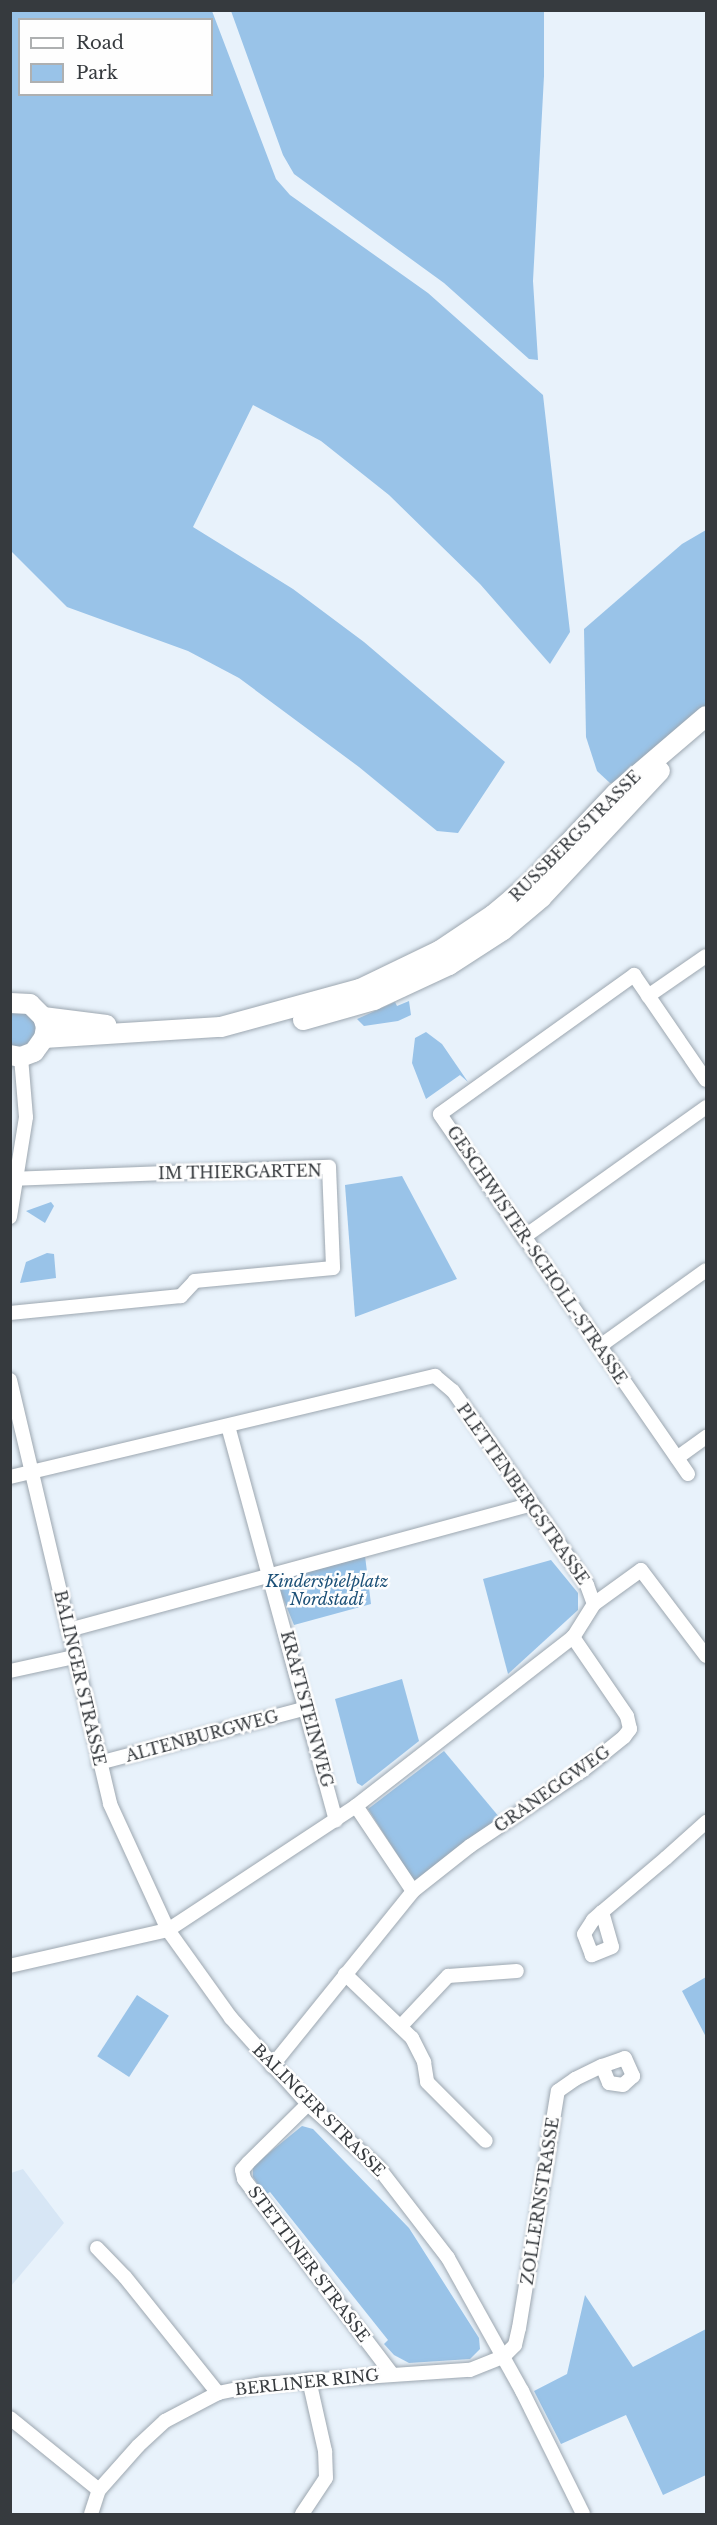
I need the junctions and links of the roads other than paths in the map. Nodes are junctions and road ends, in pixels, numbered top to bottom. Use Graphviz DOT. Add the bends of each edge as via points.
graph roads {
  1 [pos="706,716"];
  2 [pos="706,732"];
  3 [pos="706,956"];
  4 [pos="648,996"];
  5 [pos="10,1003"];
  6 [pos="43,1017"];
  7 [pos="238,1024"];
  8 [pos="144,1031"];
  9 [pos="44,1038"];
  10 [pos="16,1056"];
  11 [pos="706,1080"];
  12 [pos="706,1107"];
  13 [pos="14,1179"];
  14 [pos="10,1217"];
  15 [pos="524,1237"];
  16 [pos="706,1270"];
  17 [pos="10,1313"];
  18 [pos="600,1346"];
  19 [pos="10,1380"];
  20 [pos="228,1426"];
  21 [pos="706,1437"];
  22 [pos="677,1458"];
  23 [pos="31,1472"];
  24 [pos="688,1474"];
  25 [pos="10,1478"];
  26 [pos="532,1504"];
  27 [pos="271,1575"];
  28 [pos="594,1604"];
  29 [pos="69,1630"];
  30 [pos="573,1637"];
  31 [pos="706,1656"];
  32 [pos="74,1657"];
  33 [pos="10,1671"];
  34 [pos="304,1709"];
  35 [pos="99,1763"];
  36 [pos="356,1806"];
  37 [pos="336,1820"];
  38 [pos="706,1822"];
  39 [pos="413,1891"];
  40 [pos="602,1912"];
  41 [pos="168,1930"];
  42 [pos="10,1966"];
  43 [pos="517,1971"];
  44 [pos="345,1974"];
  45 [pos="400,2026"];
  46 [pos="272,2066"];
  47 [pos="602,2066"];
  48 [pos="308,2104"];
  49 [pos="486,2141"];
  50 [pos="97,2248"];
  51 [pos="503,2357"];
  52 [pos="392,2374"];
  53 [pos="309,2380"];
  54 [pos="218,2393"];
  55 [pos="10,2418"];
  56 [pos="99,2490"];
  57 [pos="91,2514"];
  58 [pos="302,2514"];
  59 [pos="583,2514"];
  1 -- 7 [label="street, RUSSBERGSTRASSE" via="616,793 530,884 493,915 439,951 333,999"];
  2 -- 7 [label="street, RUSSBERGSTRASSE" via="627,803 540,898 503,930 449,965 374,1000 334,1013 276,1024"];
  3 -- 4 [label="street"];
  4 -- 11 [label="street"];
  4 -- 15 [label="street, GESCHWISTER-SCHOLL-STRASSE" via="634,975 440,1114"];
  5 -- 6 [label="street, RUSSBERGSTRASSE" via="30,1004"];
  6 -- 8 [label="street, RUSSBERGSTRASSE"];
  6 -- 9 [label="street"];
  7 -- 8 [label="street, RUSSBERGSTRASSE"];
  8 -- 9 [label="street, RUSSBERGSTRASSE"];
  9 -- 10 [label="street" via="34,1052"];
  10 -- 13 [label="street" via="26,1105"];
  12 -- 15 [label="street"];
  13 -- 14 [label="street"];
  13 -- 17 [label="street, IM THIERGARTEN" via="330,1167 333,1268 195,1281 181,1296"];
  15 -- 18 [label="street, GESCHWISTER-SCHOLL-STRASSE"];
  16 -- 18 [label="street"];
  18 -- 22 [label="street, GESCHWISTER-SCHOLL-STRASSE"];
  19 -- 23 [label="street, BALINGER STRASSE"];
  20 -- 23 [label="street, PLETTENBERGSTRASSE"];
  20 -- 26 [label="street, PLETTENBERGSTRASSE" via="435,1376 453,1391"];
  20 -- 27 [label="street, KRAFTSTEINWEG"];
  21 -- 22 [label="street"];
  22 -- 24 [label="street, GESCHWISTER-SCHOLL-STRASSE"];
  23 -- 25 [label="street, PLETTENBERGSTRASSE"];
  23 -- 29 [label="street, BALINGER STRASSE"];
  26 -- 27 [label="street"];
  26 -- 28 [label="street, PLETTENBERGSTRASSE" via="587,1585"];
  27 -- 29 [label="street"];
  27 -- 34 [label="street, KRAFTSTEINWEG"];
  28 -- 30 [label="street, PLETTENBERGSTRASSE"];
  28 -- 31 [label="street" via="641,1570"];
  29 -- 32 [label="street, BALINGER STRASSE"];
  30 -- 36 [label="street, PLETTENBERGSTRASSE"];
  30 -- 39 [label="street, GRANEGGWEG" via="627,1716 630,1729 583,1770 470,1846"];
  32 -- 33 [label="street"];
  32 -- 35 [label="street, BALINGER STRASSE"];
  34 -- 35 [label="street, ALTENBURGWEG"];
  34 -- 37 [label="street, KRAFTSTEINWEG"];
  35 -- 41 [label="street, BALINGER STRASSE" via="123,1839"];
  36 -- 37 [label="street, PLETTENBERGSTRASSE"];
  36 -- 39 [label="street"];
  37 -- 41 [label="street, PLETTENBERGSTRASSE"];
  38 -- 40 [label="street"];
  39 -- 44 [label="street, GRANEGGWEG"];
  41 -- 42 [label="street"];
  41 -- 46 [label="street, BALINGER STRASSE" via="231,2018"];
  43 -- 45 [label="street" via="448,1976"];
  44 -- 45 [label="street"];
  44 -- 46 [label="street, GRANEGGWEG"];
  45 -- 49 [label="street" via="412,2038 424,2062 427,2082"];
  46 -- 48 [label="street, BALINGER STRASSE"];
  47 -- 51 [label="street, ZOLLERNSTRASSE" via="558,2091 519,2328 515,2344"];
  48 -- 51 [label="street, BALINGER STRASSE" via="378,2167 470,2293"];
  48 -- 52 [label="street, STETTINER STRASSE" via="242,2170 244,2179"];
  50 -- 54 [label="street" via="132,2285"];
  51 -- 52 [label="street, BERLINER RING" via="470,2370"];
  51 -- 59 [label="street, BALINGER STRASSE"];
  52 -- 53 [label="street, BERLINER RING"];
  53 -- 54 [label="street, BERLINER RING"];
  53 -- 58 [label="street" via="325,2451 326,2478"];
  54 -- 56 [label="street, BERLINER RING" via="165,2421"];
  55 -- 56 [label="street"];
  56 -- 57 [label="street, BERLINER RING"];
}
